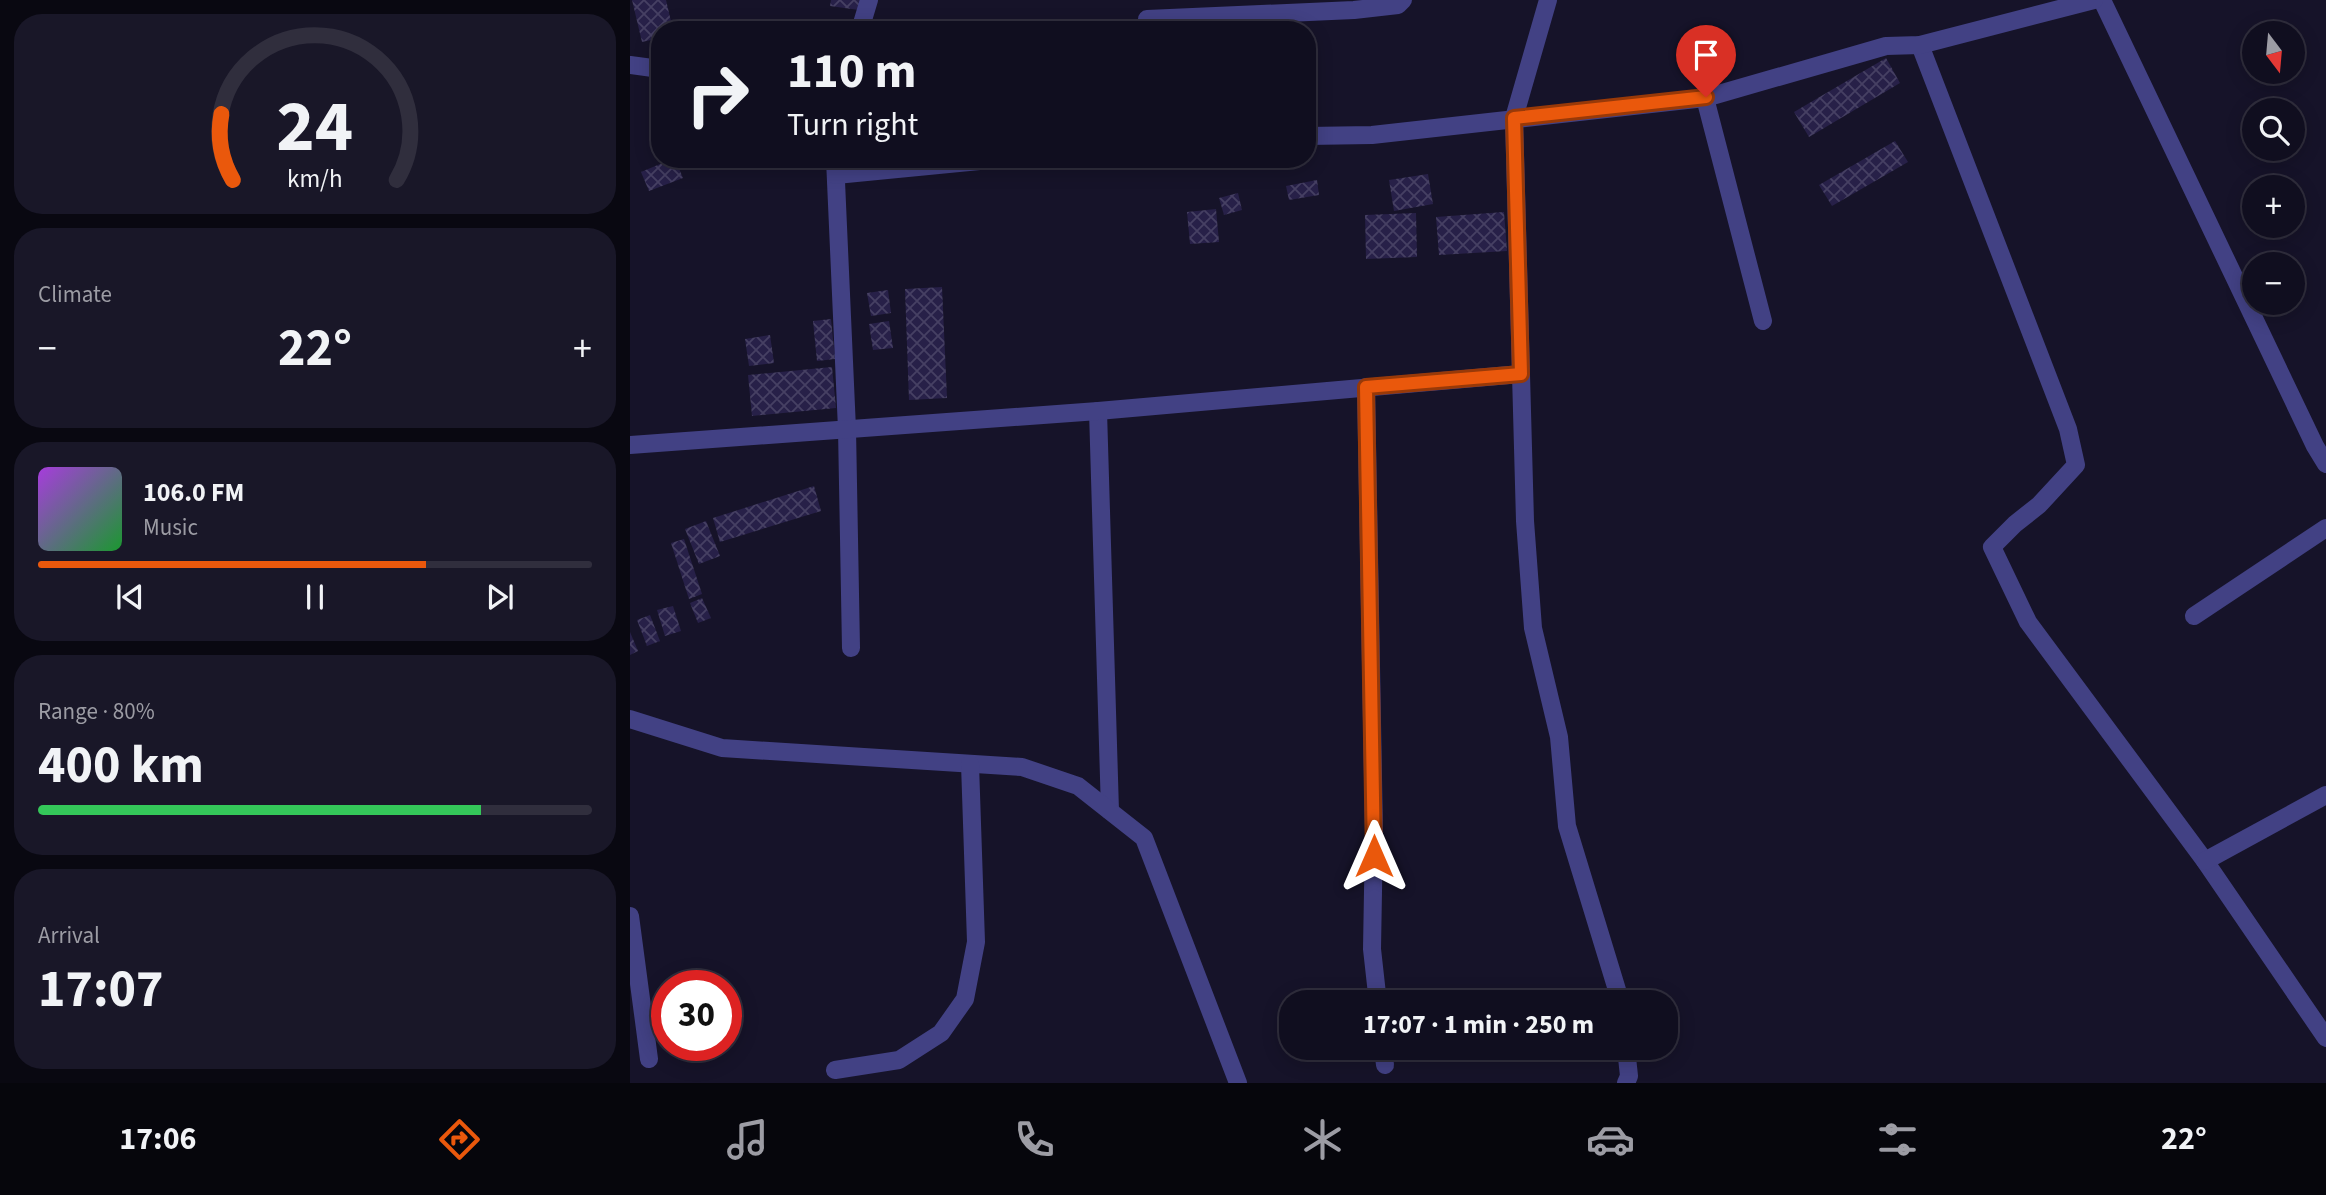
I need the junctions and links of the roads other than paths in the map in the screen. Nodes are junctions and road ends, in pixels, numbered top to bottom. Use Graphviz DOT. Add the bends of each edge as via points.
graph roads {
  1 [pos="869,0"];
  2 [pos="1403,0"];
  3 [pos="1548,0"];
  4 [pos="2094,0"];
  5 [pos="2102,0"];
  6 [pos="1238,7"];
  7 [pos="1147,19"];
  8 [pos="863,21"];
  9 [pos="1920,45"];
  10 [pos="630,65"];
  11 [pos="651,68"];
  12 [pos="1706,97"];
  13 [pos="1514,118"];
  14 [pos="1316,136"];
  15 [pos="835,168"];
  16 [pos="1763,321"];
  17 [pos="1521,374"];
  18 [pos="1366,387"];
  19 [pos="1098,411"];
  20 [pos="847,429"];
  21 [pos="630,445"];
  22 [pos="2326,464"];
  23 [pos="2326,528"];
  24 [pos="2194,616"];
  25 [pos="850,648"];
  26 [pos="630,719"];
  27 [pos="970,764"];
  28 [pos="2326,794"];
  29 [pos="1110,811"];
  30 [pos="2205,861"];
  31 [pos="630,916"];
  32 [pos="1376,990"];
  33 [pos="1617,990"];
  34 [pos="2326,1038"];
  35 [pos="649,1059"];
  36 [pos="1627,1060"];
  37 [pos="835,1070"];
  38 [pos="1238,1083"];
  39 [pos="1626,1083"];
  1 -- 8 [label="street"];
  2 -- 6 [label="street" via="1398,5 1354,10"];
  3 -- 13 [label="street"];
  4 -- 9 [label="street"];
  5 -- 22 [label="street"];
  6 -- 7 [label="street"];
  9 -- 12 [label="street" via="1886,46"];
  9 -- 30 [label="street" via="2068,429 2076,465 1992,547 2028,622"];
  10 -- 11 [label="street"];
  12 -- 13 [label="street"];
  12 -- 16 [label="street"];
  13 -- 14 [label="street" via="1371,135"];
  13 -- 17 [label="street"];
  15 -- 20 [label="street"];
  17 -- 18 [label="street"];
  17 -- 33 [label="street" via="1532,628 1559,737 1567,826"];
  18 -- 19 [label="street"];
  18 -- 32 [label="street" via="1374,833 1371,949"];
  19 -- 20 [label="street"];
  19 -- 29 [label="street"];
  20 -- 21 [label="street"];
  20 -- 25 [label="street"];
  23 -- 24 [label="street"];
  26 -- 27 [label="street" via="722,748"];
  27 -- 29 [label="street" via="1021,767 1079,786"];
  27 -- 37 [label="street" via="976,942 965,999 941,1033 899,1060"];
  28 -- 30 [label="street"];
  29 -- 38 [label="street" via="1144,838"];
  30 -- 34 [label="street"];
  31 -- 35 [label="street"];
  36 -- 39 [label="street"];
}
